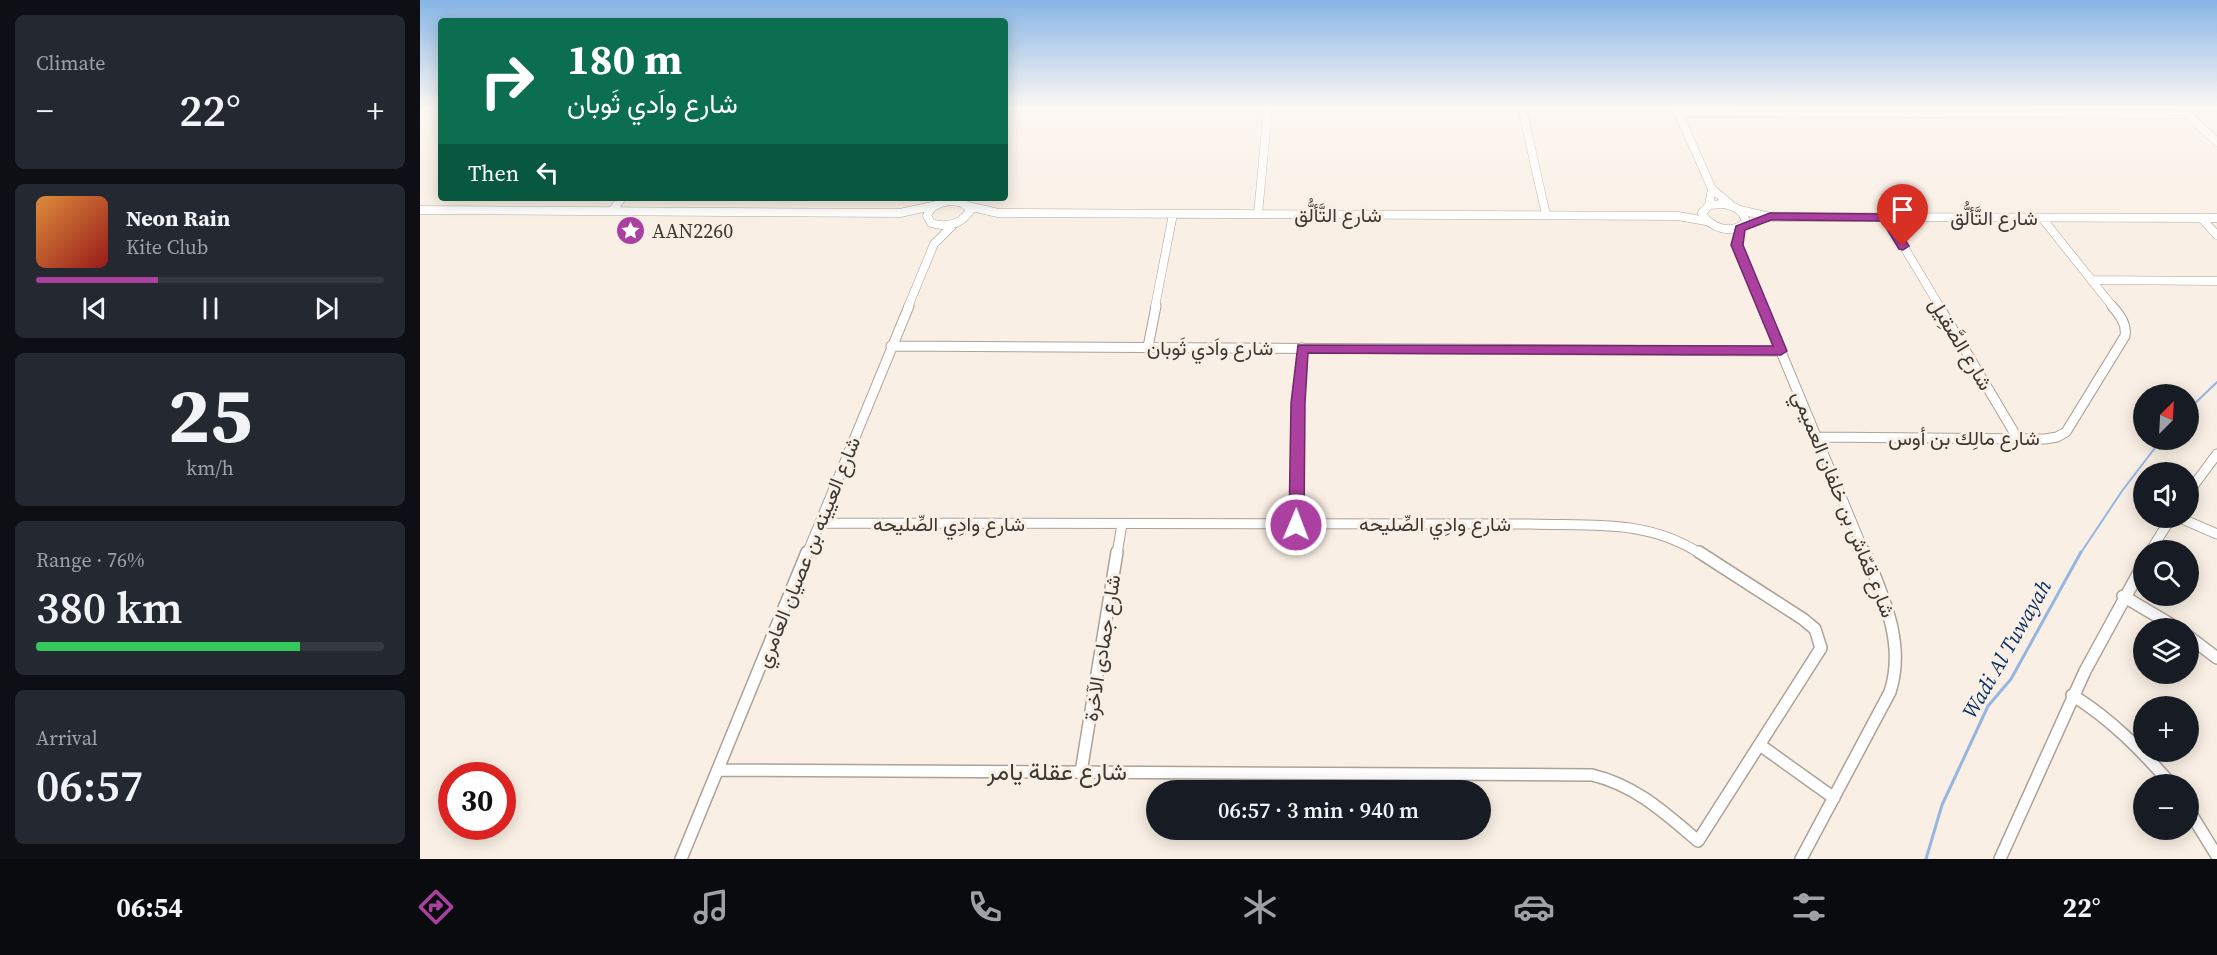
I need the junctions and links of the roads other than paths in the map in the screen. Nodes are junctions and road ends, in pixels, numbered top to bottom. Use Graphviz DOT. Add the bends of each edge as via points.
graph roads {
  1 [pos="1264,148"];
  2 [pos="1531,148"];
  3 [pos="1694,148"];
  4 [pos="1712,189"];
  5 [pos="620,201"];
  6 [pos="942,202"];
  7 [pos="966,203"];
  8 [pos="1706,207"];
  9 [pos="1736,208"];
  10 [pos="420,210"];
  11 [pos="612,211"];
  12 [pos="900,213"];
  13 [pos="998,213"];
  14 [pos="1173,214"];
  15 [pos="1258,214"];
  16 [pos="1546,216"];
  17 [pos="1678,216"];
  18 [pos="1770,217"];
  19 [pos="1886,217"];
  20 [pos="2042,218"];
  21 [pos="2201,218"];
  22 [pos="2217,219"];
  23 [pos="963,220"];
  24 [pos="930,221"];
  25 [pos="1706,221"];
  26 [pos="954,224"];
  27 [pos="1715,226"];
  28 [pos="1742,227"];
  29 [pos="2217,235"];
  30 [pos="934,244"];
  31 [pos="1737,245"];
  32 [pos="2092,280"];
  33 [pos="2217,280"];
  34 [pos="891,346"];
  35 [pos="1148,347"];
  36 [pos="1302,348"];
  37 [pos="1781,351"];
  38 [pos="1817,437"];
  39 [pos="2018,439"];
  40 [pos="2217,454"];
  41 [pos="2199,478"];
  42 [pos="820,523"];
  43 [pos="1122,524"];
  44 [pos="1296,525"];
  45 [pos="2199,526"];
  46 [pos="2217,534"];
  47 [pos="2133,580"];
  48 [pos="2123,596"];
  49 [pos="2160,618"];
  50 [pos="2199,644"];
  51 [pos="2217,658"];
  52 [pos="2072,695"];
  53 [pos="1760,746"];
  54 [pos="718,770"];
  55 [pos="1081,772"];
  56 [pos="2162,774"];
  57 [pos="1834,798"];
  58 [pos="2199,827"];
  59 [pos="1698,841"];
  60 [pos="2217,856"];
  61 [pos="681,859"];
  62 [pos="1801,859"];
  63 [pos="2001,859"];
  1 -- 15 [label="street"];
  2 -- 16 [label="street"];
  3 -- 4 [label="street"];
  4 -- 8 [label="street" via="1713,198"];
  4 -- 9 [label="street"];
  5 -- 11 [label="street"];
  6 -- 7 [label="street, شارع التَّألُّق"];
  6 -- 12 [label="street"];
  6 -- 24 [label="street" via="930,210"];
  7 -- 13 [label="street, شارع التَّألُّق"];
  7 -- 23 [label="street" via="970,212"];
  8 -- 9 [label="street, شارع التَّألُّق" via="1722,204"];
  8 -- 17 [label="street, شارع التَّألُّق"];
  8 -- 25 [label="street"];
  9 -- 18 [label="street, شارع التَّألُّق"];
  9 -- 28 [label="street" via="1746,218"];
  10 -- 11 [label="street"];
  11 -- 12 [label="street"];
  12 -- 24 [label="street"];
  13 -- 14 [label="street, شارع التَّألُّق"];
  13 -- 23 [label="street, شارع التَّألُّق"];
  14 -- 15 [label="street, شارع التَّألُّق"];
  14 -- 35 [label="street"];
  15 -- 16 [label="street, شارع التَّألُّق"];
  16 -- 17 [label="street, شارع التَّألُّق"];
  17 -- 25 [label="street, شارع التَّألُّق"];
  18 -- 19 [label="street, شارع التَّألُّق"];
  18 -- 28 [label="street, شارع التَّألُّق"];
  19 -- 20 [label="street, شارع التَّألُّق"];
  19 -- 39 [label="street, شارع الصَّقِيل"];
  20 -- 21 [label="street, شارع التَّألُّق"];
  20 -- 32 [label="street, شارع مالِك بن أوس"];
  21 -- 22 [label="street, شارع التَّألُّق"];
  21 -- 29 [label="street"];
  23 -- 26 [label="street, شارع التَّألُّق"];
  24 -- 26 [label="street"];
  24 -- 30 [label="street"];
  25 -- 27 [label="street, شارع التَّألُّق"];
  26 -- 30 [label="street, شارع العيينه بن عصيان العامري"];
  27 -- 28 [label="street"];
  27 -- 31 [label="street, شارع قمّاش بن خلفان العميمي"];
  28 -- 31 [label="street"];
  30 -- 34 [label="street, شارع العيينه بن عصيان العامري"];
  31 -- 37 [label="street, شارع قمّاش بن خلفان العميمي"];
  32 -- 33 [label="street"];
  32 -- 39 [label="street, شارع مالِك بن أوس" via="2121,317 2125,336 2066,432 2052,438"];
  34 -- 35 [label="street, شارع واَدي ثَوبان"];
  34 -- 42 [label="street, شارع العيينه بن عصيان العامري"];
  35 -- 36 [label="street, شارع واَدي ثَوبان"];
  36 -- 37 [label="street, شارع واَدي ثَوبان"];
  36 -- 44 [label="street"];
  37 -- 38 [label="street, شارع قمّاش بن خلفان العميمي"];
  38 -- 39 [label="street, شارع مالِك بن أوس"];
  38 -- 57 [label="street, شارع قمّاش بن خلفان العميمي" via="1885,601 1897,647 1890,692"];
  40 -- 41 [label="street"];
  42 -- 43 [label="street, شارع وادِي الصِّليحه"];
  42 -- 54 [label="street, شارع العيينه بن عصيان العامري"];
  43 -- 44 [label="street, شارع وادِي الصِّليحه"];
  43 -- 55 [label="street, شارع جمادى الآخرة"];
  44 -- 53 [label="street, شارع وادِي الصِّليحه" via="1622,525 1674,538 1803,619 1821,643 1819,654"];
  45 -- 46 [label="street"];
  47 -- 48 [label="street"];
  48 -- 49 [label="street"];
  48 -- 52 [label="street"];
  50 -- 51 [label="street"];
  52 -- 56 [label="street" via="2129,736"];
  52 -- 63 [label="street"];
  53 -- 57 [label="street"];
  53 -- 59 [label="street, شارع وادِي الصِّليحه"];
  54 -- 55 [label="street, شارع عقلة يامر"];
  54 -- 61 [label="street, شارع العيينه بن عصيان العامري"];
  55 -- 59 [label="street, شارع عقلة يامر" via="1592,775 1631,787"];
  57 -- 62 [label="street, شارع قمّاش بن خلفان العميمي"];
  58 -- 60 [label="street"];
}
